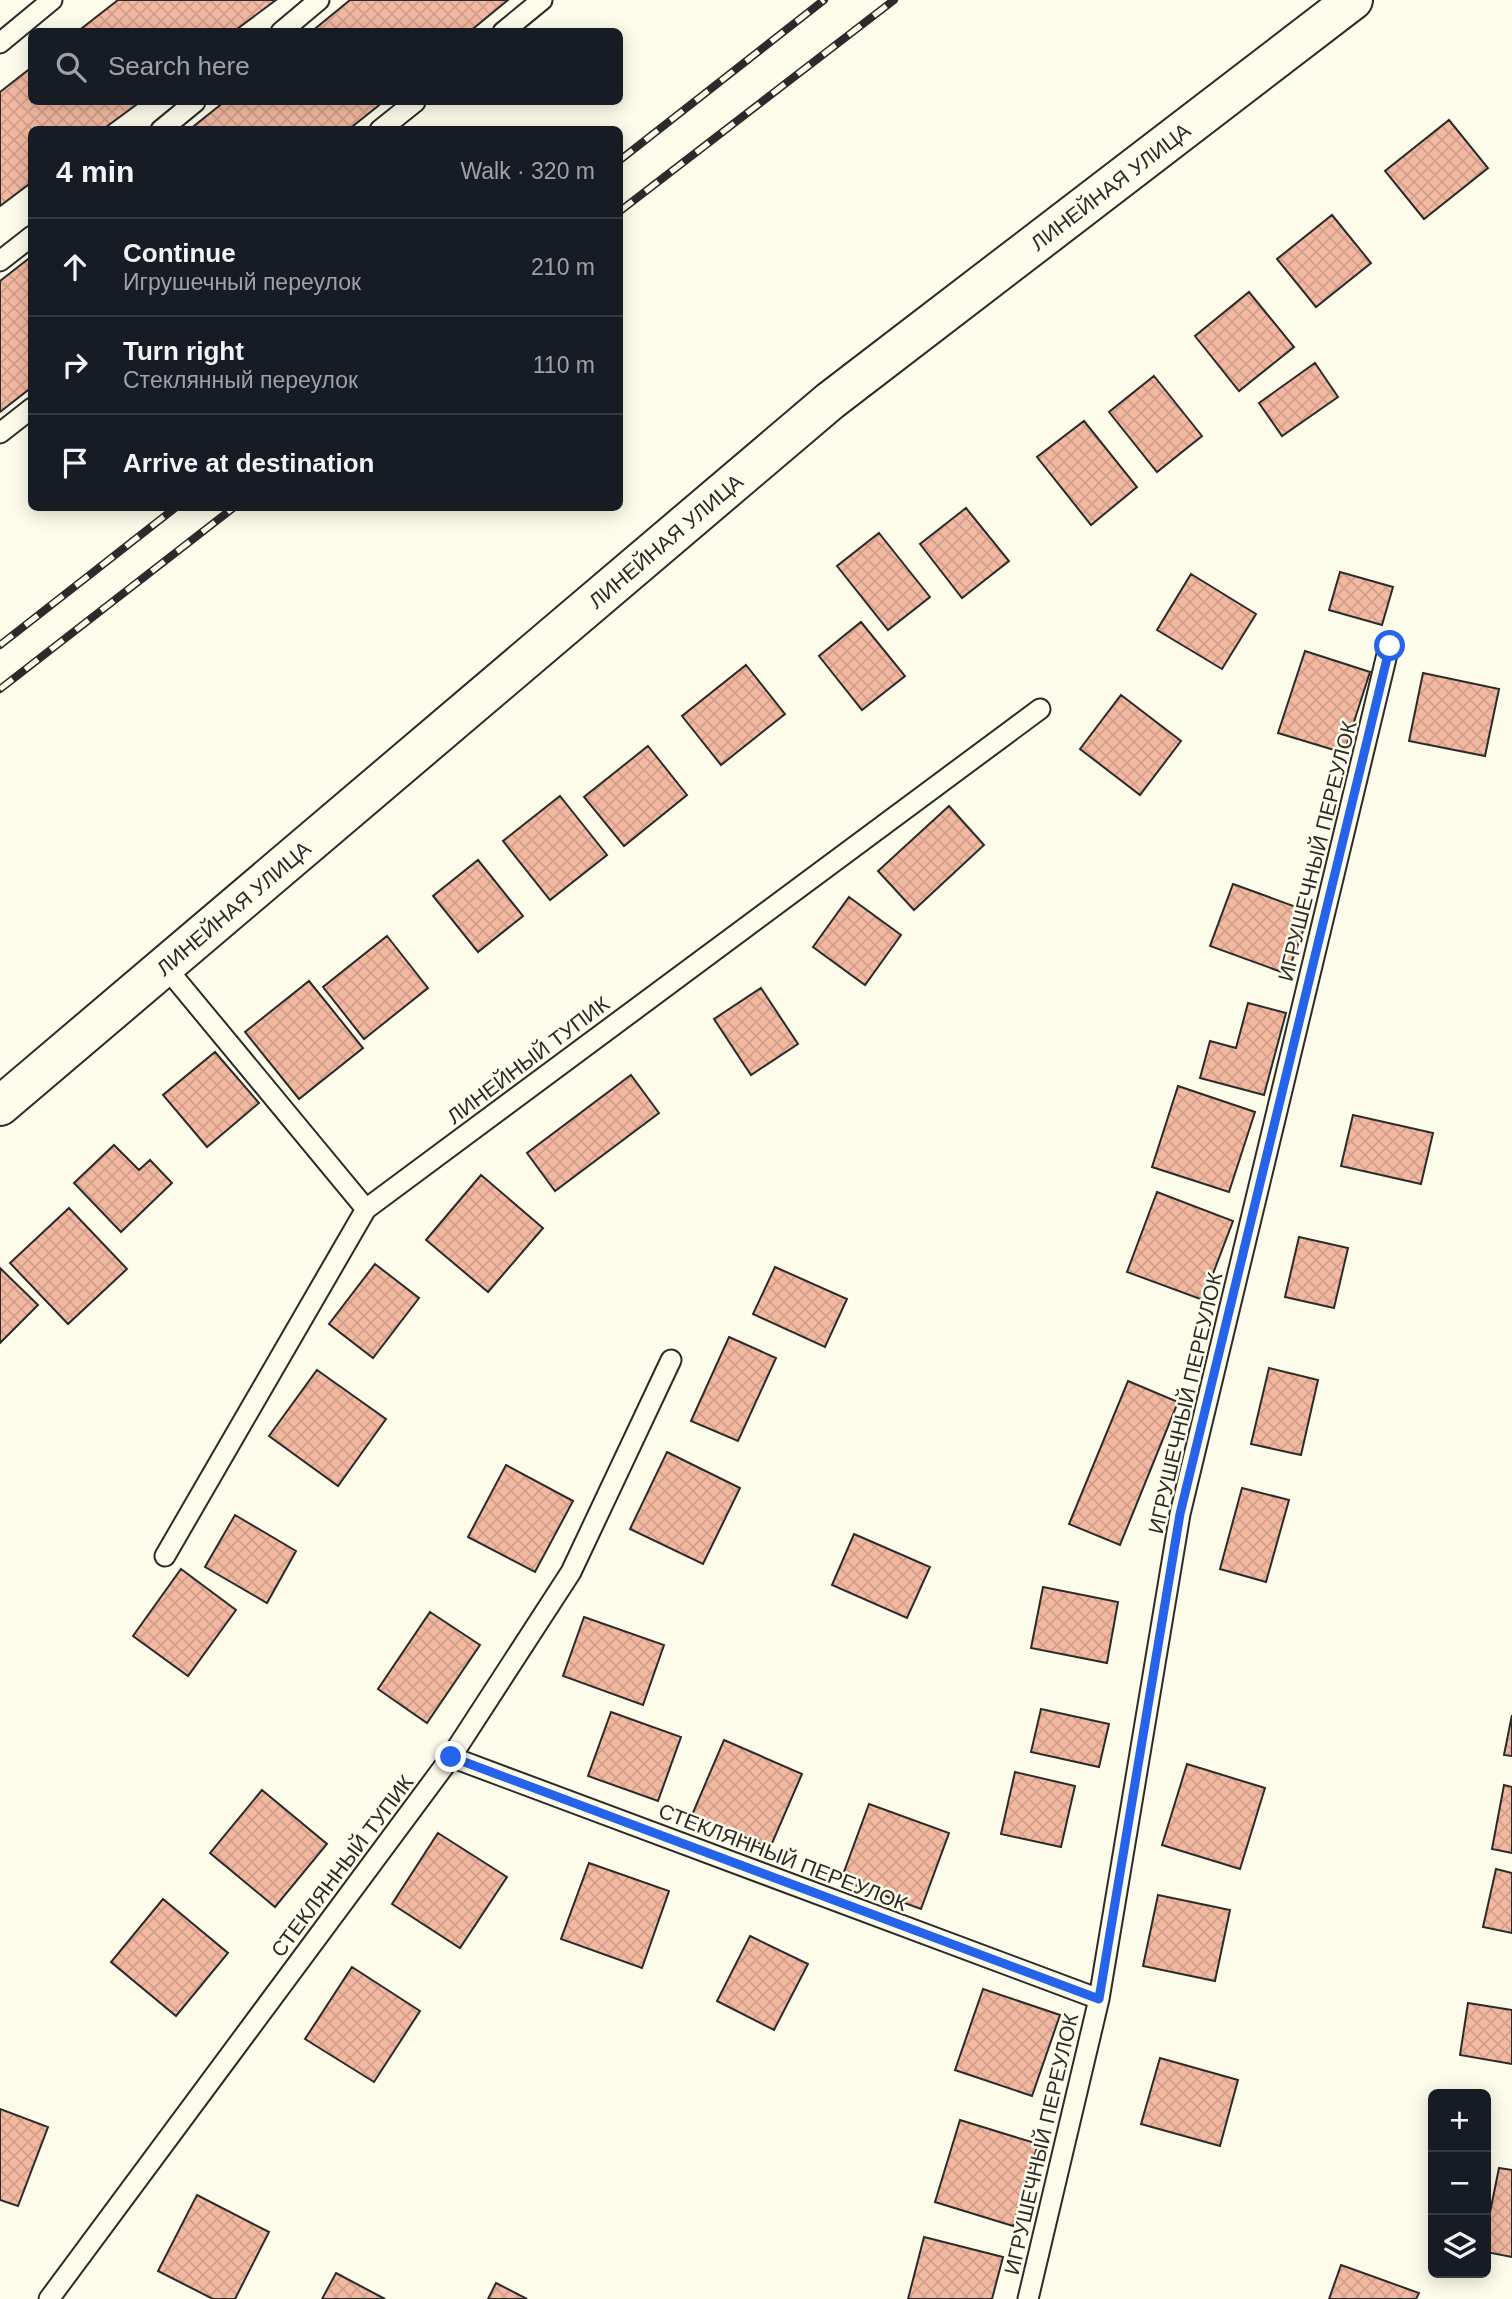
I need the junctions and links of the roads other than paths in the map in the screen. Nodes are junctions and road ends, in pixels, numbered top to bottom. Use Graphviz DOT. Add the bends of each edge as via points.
graph roads {
  1 [pos="52,0"];
  2 [pos="319,0"];
  3 [pos="542,0"];
  4 [pos="1353,0"];
  5 [pos="286,28"];
  6 [pos="508,28"];
  7 [pos="0,43"];
  8 [pos="191,105"];
  9 [pos="411,105"];
  10 [pos="166,126"];
  11 [pos="385,126"];
  12 [pos="28,239"];
  13 [pos="0,261"];
  14 [pos="28,411"];
  15 [pos="0,433"];
  16 [pos="1390,646"];
  17 [pos="1040,709"];
  18 [pos="164,965"];
  19 [pos="0,1106"];
  20 [pos="366,1209"];
  21 [pos="671,1360"];
  22 [pos="165,1556"];
  23 [pos="451,1757"];
  24 [pos="1099,1999"];
  25 [pos="49,2299"];
  26 [pos="1028,2299"];
  1 -- 7 [label="lane"];
  2 -- 5 [label="lane"];
  3 -- 6 [label="lane"];
  4 -- 18 [label="street, ЛИНЕЙНАЯ УЛИЦА" via="830,401"];
  8 -- 10 [label="lane"];
  9 -- 11 [label="lane"];
  12 -- 13 [label="lane"];
  14 -- 15 [label="lane"];
  16 -- 24 [label="lane, ИГРУШЕЧНЫЙ ПЕРЕУЛОК" via="1180,1514"];
  17 -- 20 [label="lane, ЛИНЕЙНЫЙ ТУПИК"];
  18 -- 19 [label="street, ЛИНЕЙНАЯ УЛИЦА"];
  18 -- 20 [label="lane"];
  20 -- 22 [label="lane, ЛИНЕЙНЫЙ ТУПИК"];
  21 -- 23 [label="lane, СТЕКЛЯННЫЙ ТУПИК" via="571,1572"];
  23 -- 24 [label="lane, СТЕКЛЯННЫЙ ПЕРЕУЛОК"];
  23 -- 25 [label="lane, СТЕКЛЯННЫЙ ТУПИК"];
  24 -- 26 [label="lane, ИГРУШЕЧНЫЙ ПЕРЕУЛОК"];
}
